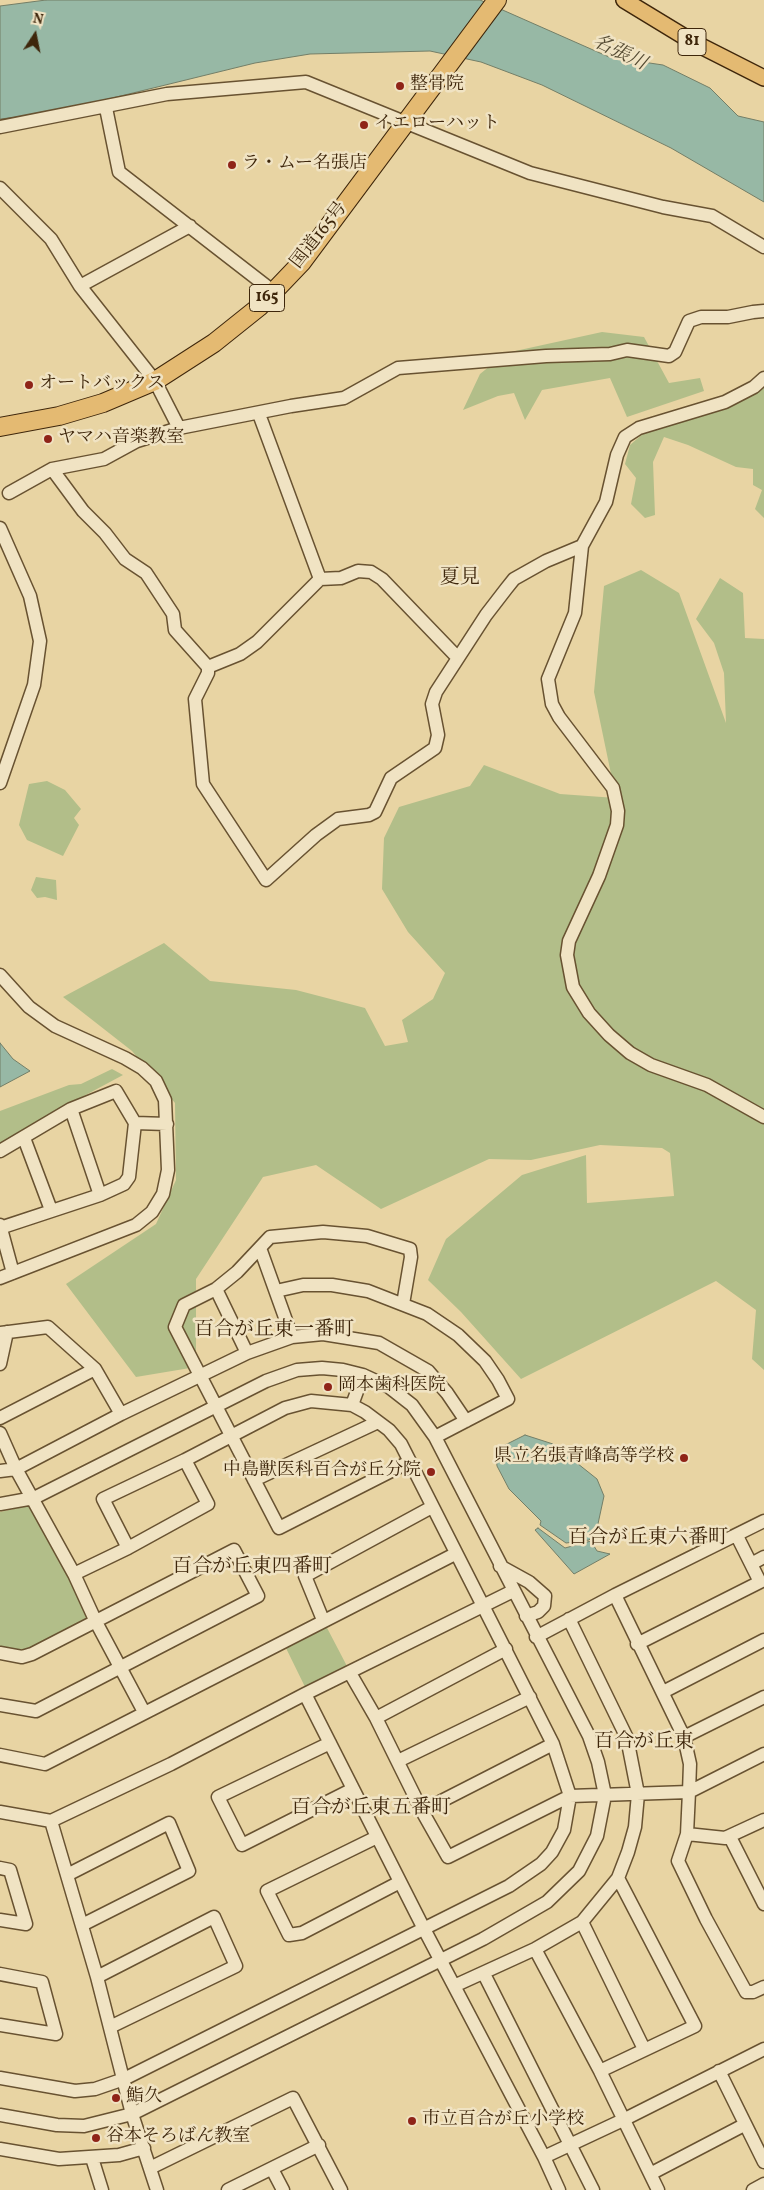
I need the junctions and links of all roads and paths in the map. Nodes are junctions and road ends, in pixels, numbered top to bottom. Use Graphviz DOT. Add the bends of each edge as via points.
graph roads {
  1 [pos="497,0"];
  2 [pos="624,0"];
  3 [pos="764,78"];
  4 [pos="106,108"];
  5 [pos="406,124"];
  6 [pos="0,127"];
  7 [pos="0,188"];
  8 [pos="190,226"];
  9 [pos="764,247"];
  10 [pos="80,286"];
  11 [pos="274,292"];
  12 [pos="764,311"];
  13 [pos="764,378"];
  14 [pos="155,381"];
  15 [pos="259,414"];
  16 [pos="0,427"];
  17 [pos="179,428"];
  18 [pos="52,469"];
  19 [pos="9,493"];
  20 [pos="0,528"];
  21 [pos="582,546"];
  22 [pos="320,580"];
  23 [pos="458,658"];
  24 [pos="208,667"];
  25 [pos="0,783"];
  26 [pos="0,974"];
  27 [pos="71,1109"];
  28 [pos="764,1117"];
  29 [pos="135,1123"];
  30 [pos="167,1124"];
  31 [pos="24,1138"];
  32 [pos="0,1151"];
  33 [pos="100,1195"];
  34 [pos="52,1210"];
  35 [pos="0,1227"];
  36 [pos="260,1248"];
  37 [pos="13,1273"];
  38 [pos="0,1278"];
  39 [pos="216,1289"];
  40 [pos="276,1291"];
  41 [pos="403,1304"];
  42 [pos="3,1333"];
  43 [pos="292,1337"];
  44 [pos="247,1353"];
  45 [pos="0,1364"];
  46 [pos="95,1369"];
  47 [pos="363,1375"];
  48 [pos="200,1376"];
  49 [pos="352,1404"];
  50 [pos="216,1408"];
  51 [pos="121,1414"];
  52 [pos="0,1418"];
  53 [pos="466,1420"];
  54 [pos="378,1422"];
  55 [pos="0,1433"];
  56 [pos="232,1437"];
  57 [pos="435,1437"];
  58 [pos="185,1460"];
  59 [pos="409,1462"];
  60 [pos="16,1469"];
  61 [pos="0,1472"];
  62 [pos="254,1480"];
  63 [pos="34,1498"];
  64 [pos="0,1504"];
  65 [pos="432,1507"];
  66 [pos="764,1522"];
  67 [pos="736,1536"];
  68 [pos="128,1548"];
  69 [pos="455,1554"];
  70 [pos="764,1557"];
  71 [pos="751,1564"];
  72 [pos="500,1566"];
  73 [pos="74,1574"];
  74 [pos="513,1591"];
  75 [pos="615,1595"];
  76 [pos="484,1605"];
  77 [pos="526,1616"];
  78 [pos="569,1619"];
  79 [pos="323,1620"];
  80 [pos="96,1622"];
  81 [pos="536,1637"];
  82 [pos="764,1640"];
  83 [pos="637,1644"];
  84 [pos="506,1650"];
  85 [pos="0,1653"];
  86 [pos="119,1668"];
  87 [pos="350,1673"];
  88 [pos="663,1692"];
  89 [pos="305,1694"];
  90 [pos="530,1697"];
  91 [pos="764,1697"];
  92 [pos="0,1705"];
  93 [pos="144,1712"];
  94 [pos="376,1718"];
  95 [pos="684,1736"];
  96 [pos="330,1743"];
  97 [pos="553,1744"];
  98 [pos="764,1754"];
  99 [pos="0,1755"];
  100 [pos="398,1761"];
  101 [pos="353,1789"];
  102 [pos="689,1792"];
  103 [pos="638,1794"];
  104 [pos="605,1795"];
  105 [pos="570,1796"];
  106 [pos="422,1811"];
  107 [pos="0,1812"];
  108 [pos="764,1820"];
  109 [pos="51,1822"];
  110 [pos="687,1834"];
  111 [pos="377,1837"];
  112 [pos="730,1837"];
  113 [pos="0,1868"];
  114 [pos="67,1875"];
  115 [pos="618,1878"];
  116 [pos="400,1882"];
  117 [pos="764,1904"];
  118 [pos="0,1920"];
  119 [pos="582,1922"];
  120 [pos="82,1925"];
  121 [pos="423,1927"];
  122 [pos="535,1949"];
  123 [pos="439,1959"];
  124 [pos="0,1974"];
  125 [pos="484,1974"];
  126 [pos="97,1977"];
  127 [pos="454,1986"];
  128 [pos="764,1987"];
  129 [pos="0,2025"];
  130 [pos="110,2027"];
  131 [pos="644,2049"];
  132 [pos="764,2049"];
  133 [pos="600,2071"];
  134 [pos="719,2071"];
  135 [pos="0,2078"];
  136 [pos="124,2078"];
  137 [pos="132,2114"];
  138 [pos="0,2115"];
  139 [pos="623,2120"];
  140 [pos="744,2125"];
  141 [pos="571,2144"];
  142 [pos="319,2145"];
  143 [pos="144,2148"];
  144 [pos="0,2149"];
  145 [pos="544,2157"];
  146 [pos="92,2158"];
  147 [pos="764,2162"];
  148 [pos="150,2168"];
  149 [pos="272,2169"];
  150 [pos="652,2173"];
  151 [pos="764,2184"];
  152 [pos="102,2190"];
  153 [pos="157,2190"];
  154 [pos="228,2190"];
  155 [pos="283,2190"];
  156 [pos="342,2190"];
  157 [pos="559,2190"];
  158 [pos="593,2190"];
  159 [pos="658,2190"];
  160 [pos="753,2190"];
  1 -- 5 [label="highway, 国道165号 / 165"];
  2 -- 3 [label="main road, 81" via="693,42"];
  4 -- 5 [label="street" via="167,94 306,82"];
  4 -- 6 [label="street"];
  4 -- 8 [label="street" via="120,172"];
  5 -- 9 [label="street" via="530,173 663,207 703,213"];
  5 -- 11 [label="highway, 国道165号 / 165" via="302,262"];
  7 -- 10 [label="street" via="51,239"];
  8 -- 10 [label="street"];
  8 -- 11 [label="street"];
  10 -- 14 [label="street"];
  11 -- 14 [label="highway, 国道165号 / 165" via="214,343"];
  12 -- 15 [label="street" via="689,321 675,352 669,356 627,350 610,354 398,368 344,398"];
  13 -- 21 [label="street" via="725,402 639,428 625,437 617,454 606,502"];
  14 -- 16 [label="highway, 国道165号 / 165" via="103,403 59,416"];
  14 -- 17 [label="street"];
  15 -- 17 [label="street"];
  15 -- 22 [label="street"];
  17 -- 18 [label="street" via="137,441 104,459"];
  18 -- 19 [label="street"];
  18 -- 24 [label="street" via="125,559 146,573 173,614 175,630"];
  20 -- 25 [label="street" via="30,596 40,641 34,685"];
  21 -- 23 [label="street" via="514,579"];
  21 -- 28 [label="street" via="575,613 552,666 548,692 559,717 613,788 618,811 617,825 599,876 569,941 567,956 573,987 589,1013 630,1053 651,1065 707,1085"];
  22 -- 23 [label="street" via="341,578 358,571 371,572 382,579"];
  22 -- 24 [label="street" via="257,642 240,654"];
  23 -- 24 [label="street" via="432,704 438,735 435,748 391,778 375,812 338,819 266,880 203,784 195,699 208,674"];
  26 -- 30 [label="street" via="30,1007 55,1026 142,1068 156,1082 165,1100"];
  27 -- 29 [label="street" via="116,1091"];
  27 -- 31 [label="street"];
  27 -- 33 [label="street"];
  29 -- 30 [label="street"];
  29 -- 33 [label="street" via="129,1177 124,1184"];
  30 -- 37 [label="street" via="168,1170 163,1194 152,1212 116,1234"];
  31 -- 32 [label="street"];
  31 -- 34 [label="street"];
  33 -- 34 [label="street"];
  34 -- 35 [label="street"];
  35 -- 37 [label="street"];
  36 -- 39 [label="street"];
  36 -- 40 [label="street"];
  36 -- 41 [label="street" via="270,1236 323,1232 367,1236 410,1249 412,1257"];
  37 -- 38 [label="street"];
  39 -- 44 [label="street"];
  39 -- 48 [label="street" via="184,1305 175,1327"];
  40 -- 41 [label="street" via="303,1285 332,1285 368,1292"];
  40 -- 43 [label="street"];
  41 -- 53 [label="street" via="427,1314 458,1335 485,1361 498,1380 508,1399"];
  42 -- 45 [label="street"];
  42 -- 46 [label="street" via="48,1327"];
  43 -- 44 [label="street"];
  43 -- 53 [label="street" via="323,1334 379,1343 428,1371"];
  44 -- 48 [label="street"];
  46 -- 51 [label="street"];
  46 -- 52 [label="street"];
  47 -- 49 [label="street"];
  47 -- 50 [label="street" via="322,1368 297,1370 266,1381"];
  47 -- 57 [label="street" via="389,1387 412,1405"];
  48 -- 50 [label="street"];
  48 -- 51 [label="street"];
  49 -- 54 [label="street"];
  49 -- 56 [label="street" via="311,1401 285,1408"];
  50 -- 56 [label="street"];
  50 -- 63 [label="street"];
  51 -- 60 [label="street"];
  53 -- 57 [label="street"];
  54 -- 59 [label="street" via="401,1444"];
  54 -- 62 [label="street"];
  55 -- 60 [label="street"];
  56 -- 58 [label="street"];
  56 -- 62 [label="street"];
  57 -- 72 [label="street"];
  58 -- 68 [label="street" via="208,1504"];
  58 -- 68 [label="street" via="103,1499"];
  59 -- 62 [label="street" via="280,1528"];
  59 -- 65 [label="street"];
  60 -- 61 [label="street"];
  60 -- 63 [label="street"];
  63 -- 64 [label="street"];
  63 -- 73 [label="street"];
  65 -- 69 [label="street"];
  65 -- 79 [label="street" via="305,1576"];
  66 -- 67 [label="street"];
  67 -- 71 [label="street"];
  67 -- 75 [label="street"];
  68 -- 73 [label="street"];
  69 -- 76 [label="street"];
  69 -- 79 [label="street"];
  70 -- 71 [label="street"];
  71 -- 83 [label="street" via="760,1582"];
  72 -- 74 [label="street"];
  72 -- 77 [label="street" via="546,1596 544,1606"];
  73 -- 80 [label="street"];
  74 -- 76 [label="street"];
  74 -- 77 [label="street"];
  75 -- 78 [label="street"];
  75 -- 83 [label="street"];
  76 -- 84 [label="street"];
  76 -- 87 [label="street"];
  77 -- 81 [label="street"];
  78 -- 81 [label="street"];
  78 -- 103 [label="street" via="627,1738"];
  79 -- 93 [label="street"];
  80 -- 85 [label="street" via="32,1654 22,1657"];
  80 -- 86 [label="street"];
  80 -- 86 [label="street" via="234,1550 258,1596"];
  81 -- 104 [label="street" via="589,1736"];
  82 -- 88 [label="street"];
  83 -- 88 [label="street"];
  84 -- 90 [label="street"];
  84 -- 94 [label="street"];
  86 -- 92 [label="street" via="36,1711"];
  86 -- 93 [label="street"];
  87 -- 89 [label="street"];
  87 -- 94 [label="street"];
  88 -- 95 [label="street"];
  89 -- 96 [label="street"];
  89 -- 109 [label="street"];
  90 -- 97 [label="street"];
  90 -- 100 [label="street"];
  91 -- 95 [label="street"];
  93 -- 99 [label="street" via="45,1764"];
  94 -- 100 [label="street"];
  95 -- 102 [label="street" via="690,1764"];
  96 -- 101 [label="street"];
  96 -- 101 [label="street" via="218,1797 242,1845"];
  97 -- 105 [label="street"];
  97 -- 106 [label="street"];
  98 -- 102 [label="street"];
  100 -- 106 [label="street"];
  101 -- 111 [label="street"];
  102 -- 103 [label="street"];
  102 -- 110 [label="street"];
  103 -- 104 [label="street"];
  103 -- 115 [label="street" via="635,1827"];
  104 -- 105 [label="street"];
  104 -- 123 [label="street" via="597,1836 588,1857 572,1879 548,1902 483,1939"];
  105 -- 106 [label="street" via="448,1857"];
  105 -- 121 [label="street" via="564,1830 541,1864 509,1886"];
  107 -- 109 [label="street"];
  108 -- 112 [label="street"];
  109 -- 114 [label="street"];
  110 -- 112 [label="street"];
  110 -- 128 [label="street" via="678,1861 706,1920 746,1992"];
  111 -- 116 [label="street"];
  111 -- 116 [label="street" via="267,1891 289,1935 302,1933"];
  112 -- 117 [label="street"];
  113 -- 118 [label="street" via="10,1870 26,1924"];
  114 -- 120 [label="street"];
  114 -- 120 [label="street" via="169,1823 189,1871"];
  115 -- 119 [label="street"];
  115 -- 131 [label="street" via="695,2026"];
  116 -- 121 [label="street"];
  119 -- 122 [label="street"];
  119 -- 131 [label="street"];
  120 -- 126 [label="street"];
  121 -- 123 [label="street"];
  121 -- 136 [label="street"];
  122 -- 125 [label="street"];
  122 -- 133 [label="street"];
  123 -- 127 [label="street"];
  123 -- 137 [label="street"];
  124 -- 129 [label="street" via="42,1982 56,2034"];
  125 -- 127 [label="street"];
  125 -- 141 [label="street"];
  126 -- 130 [label="street"];
  126 -- 130 [label="street" via="214,1917 236,1966"];
  127 -- 145 [label="street"];
  130 -- 136 [label="street"];
  131 -- 133 [label="street"];
  132 -- 134 [label="street"];
  133 -- 139 [label="street"];
  134 -- 139 [label="street"];
  134 -- 140 [label="street"];
  135 -- 136 [label="street" via="75,2091 95,2089"];
  136 -- 137 [label="street"];
  137 -- 138 [label="street" via="84,2126 57,2125"];
  137 -- 143 [label="street"];
  139 -- 141 [label="street"];
  139 -- 150 [label="street"];
  140 -- 147 [label="street"];
  140 -- 150 [label="street"];
  141 -- 145 [label="street"];
  141 -- 158 [label="street"];
  142 -- 148 [label="street" via="293,2098"];
  142 -- 149 [label="street"];
  142 -- 156 [label="street"];
  143 -- 146 [label="street"];
  143 -- 148 [label="street"];
  144 -- 146 [label="street" via="59,2159"];
  145 -- 157 [label="street"];
  146 -- 152 [label="street"];
  148 -- 153 [label="street"];
  149 -- 154 [label="street"];
  149 -- 155 [label="street"];
  150 -- 159 [label="street"];
  151 -- 160 [label="street"];
}
